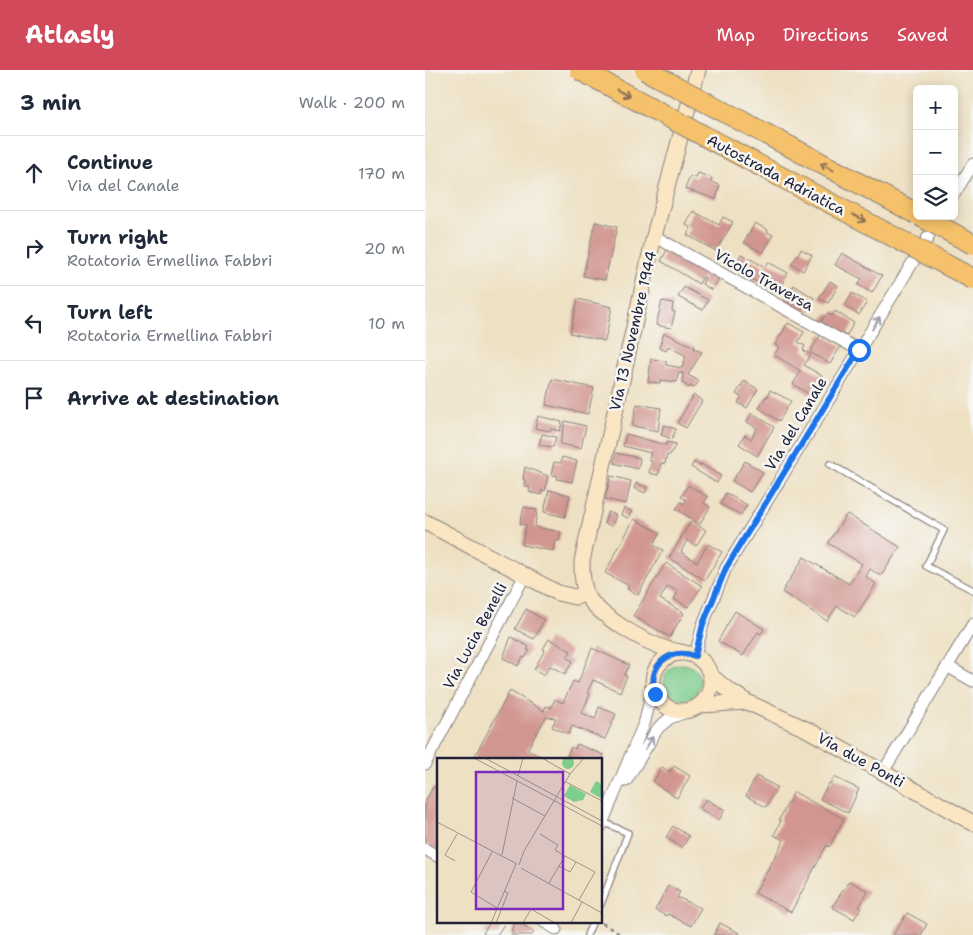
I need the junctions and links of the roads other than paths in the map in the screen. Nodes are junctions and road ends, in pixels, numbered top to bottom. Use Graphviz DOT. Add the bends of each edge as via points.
graph roads {
  1 [pos="580,70"];
  2 [pos="645,70"];
  3 [pos="698,70"];
  4 [pos="973,164"];
  5 [pos="958,188"];
  6 [pos="913,212"];
  7 [pos="928,220"];
  8 [pos="939,220"];
  9 [pos="654,236"];
  10 [pos="973,244"];
  11 [pos="973,279"];
  12 [pos="859,350"];
  13 [pos="830,464"];
  14 [pos="425,522"];
  15 [pos="525,575"];
  16 [pos="973,590"];
  17 [pos="586,594"];
  18 [pos="973,624"];
  19 [pos="641,639"];
  20 [pos="690,655"];
  21 [pos="947,666"];
  22 [pos="710,674"];
  23 [pos="653,680"];
  24 [pos="973,680"];
  25 [pos="747,702"];
  26 [pos="696,707"];
  27 [pos="425,764"];
  28 [pos="883,772"];
  29 [pos="603,821"];
  30 [pos="973,823"];
  31 [pos="425,849"];
  32 [pos="437,856"];
  33 [pos="603,899"];
  34 [pos="545,922"];
  35 [pos="593,922"];
  36 [pos="556,928"];
  37 [pos="587,935"];
  1 -- 11 [label="highway, Autostrada Adriatica, one-way, bridge"];
  6 -- 2 [label="highway, Autostrada Adriatica, one-way, bridge"];
  3 -- 9 [label="street, Via 13 Novembre 1944"];
  4 -- 5 [label="street"];
  7 -- 10 [label="highway, bridge"];
  12 -- 8 [label="street, Via del Canale, one-way"];
  9 -- 12 [label="street, Vicolo Traversa"];
  9 -- 17 [label="street, Via 13 Novembre 1944" via="586,539 582,561"];
  12 -- 20 [label="street, Via del Canale" via="726,568"];
  13 -- 16 [label="lane" via="944,530 926,566"];
  14 -- 15 [label="street"];
  15 -- 17 [label="street" via="558,593 575,597"];
  15 -- 27 [label="street, Via Lucia Benelli"];
  17 -- 19 [label="street" via="603,614"];
  18 -- 21 [label="street"];
  19 -- 20 [label="street"];
  19 -- 23 [label="street" via="653,656"];
  20 -- 22 [label="street" via="702,661"];
  20 -- 23 [label="street" via="675,654 666,658 659,664"];
  21 -- 24 [label="street"];
  21 -- 28 [label="street"];
  22 -- 25 [label="street, Via due Ponti"];
  22 -- 26 [label="street" via="710,691"];
  23 -- 26 [label="street" via="655,694 666,707 683,711"];
  23 -- 29 [label="street" via="645,721"];
  25 -- 26 [label="street, Via due Ponti"];
  25 -- 28 [label="street, Via due Ponti" via="808,730"];
  29 -- 26 [label="street, one-way" via="658,728 670,718"];
  28 -- 30 [label="street, Via due Ponti"];
  29 -- 33 [label="lane" via="628,833"];
  31 -- 32 [label="street"];
  34 -- 36 [label="street"];
  35 -- 37 [label="lane"];
}
